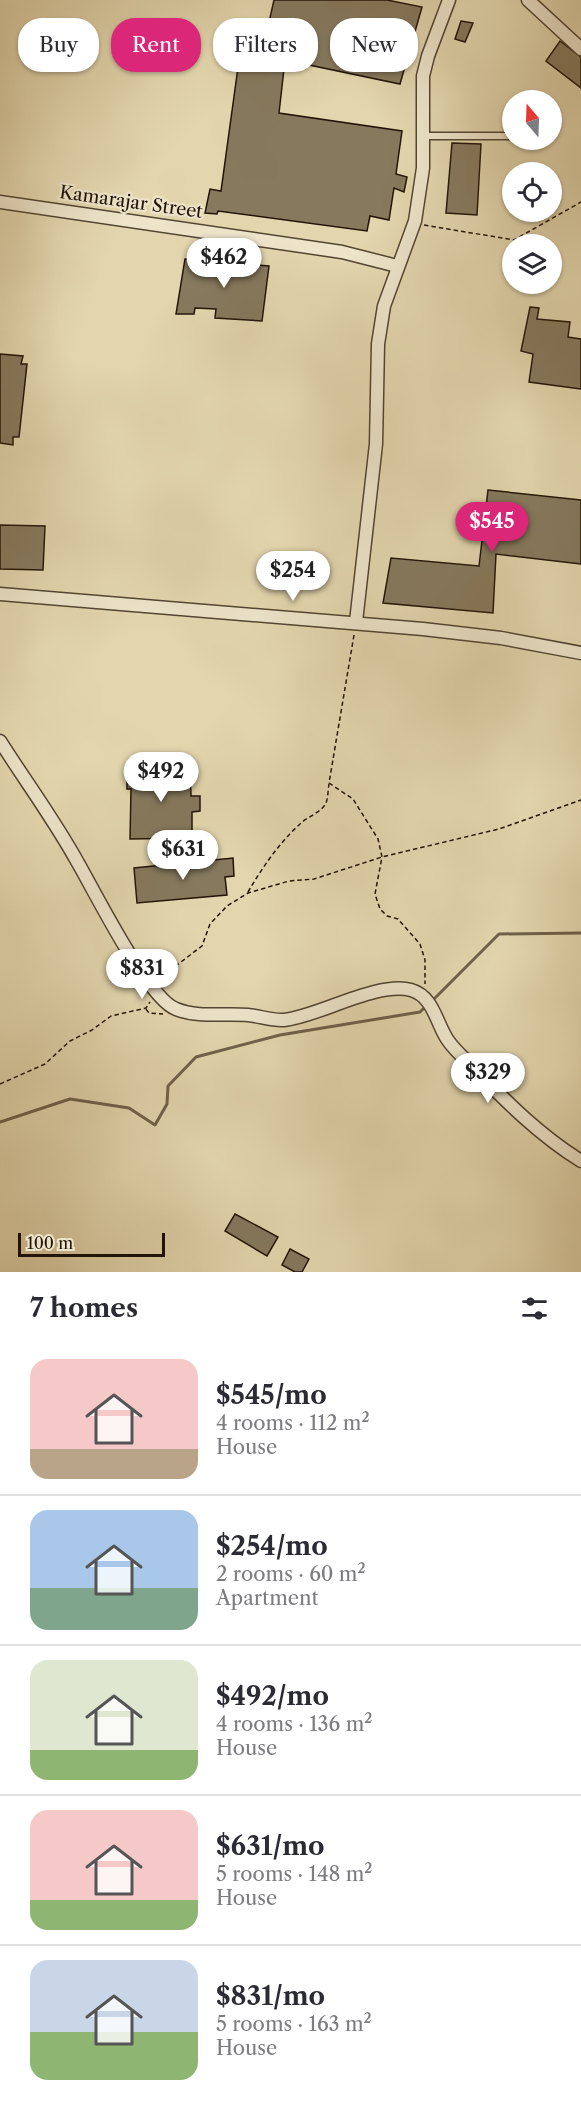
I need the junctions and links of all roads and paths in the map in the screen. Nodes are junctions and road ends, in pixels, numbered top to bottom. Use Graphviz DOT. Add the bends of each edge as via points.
graph roads {
  1 [pos="449,0"];
  2 [pos="528,0"];
  3 [pos="581,49"];
  4 [pos="423,136"];
  5 [pos="502,136"];
  6 [pos="0,202"];
  7 [pos="581,202"];
  8 [pos="414,224"];
  9 [pos="397,266"];
  10 [pos="0,594"];
  11 [pos="356,622"];
  12 [pos="581,653"];
  13 [pos="0,741"];
  14 [pos="329,783"];
  15 [pos="581,800"];
  16 [pos="382,858"];
  17 [pos="248,893"];
  18 [pos="154,991"];
  19 [pos="430,1006"];
  20 [pos="146,1008"];
  21 [pos="175,1009"];
  22 [pos="0,1084"];
  23 [pos="581,1161"];
  1 -- 4 [label="street" via="423,76"];
  2 -- 3 [label="street"];
  4 -- 5 [label="lane"];
  4 -- 8 [label="street" via="423,168"];
  6 -- 9 [label="street, Kamarajar Street" via="342,252"];
  7 -- 8 [label="path" via="514,240"];
  8 -- 9 [label="street"];
  9 -- 11 [label="street" via="384,306 378,344 376,444"];
  10 -- 11 [label="street"];
  11 -- 12 [label="street" via="501,638"];
  11 -- 14 [label="path"];
  13 -- 18 [label="street"];
  14 -- 16 [label="path" via="353,799 378,839"];
  14 -- 17 [label="path" via="320,811 309,816 289,836 260,871"];
  15 -- 16 [label="path" via="499,829"];
  16 -- 17 [label="path" via="314,879 289,881"];
  16 -- 19 [label="path" via="375,894 380,909 398,919 420,944"];
  17 -- 18 [label="path" via="227,906 210,924 202,946 177,965 170,980"];
  18 -- 20 [label="path"];
  18 -- 21 [label="street"];
  19 -- 21 [label="street" via="411,990 391,989 294,1019"];
  19 -- 23 [label="street" via="448,1040 498,1093 555,1145"];
  20 -- 21 [label="path" via="154,1015"];
  20 -- 22 [label="path" via="111,1016 70,1041 45,1064"];
}
